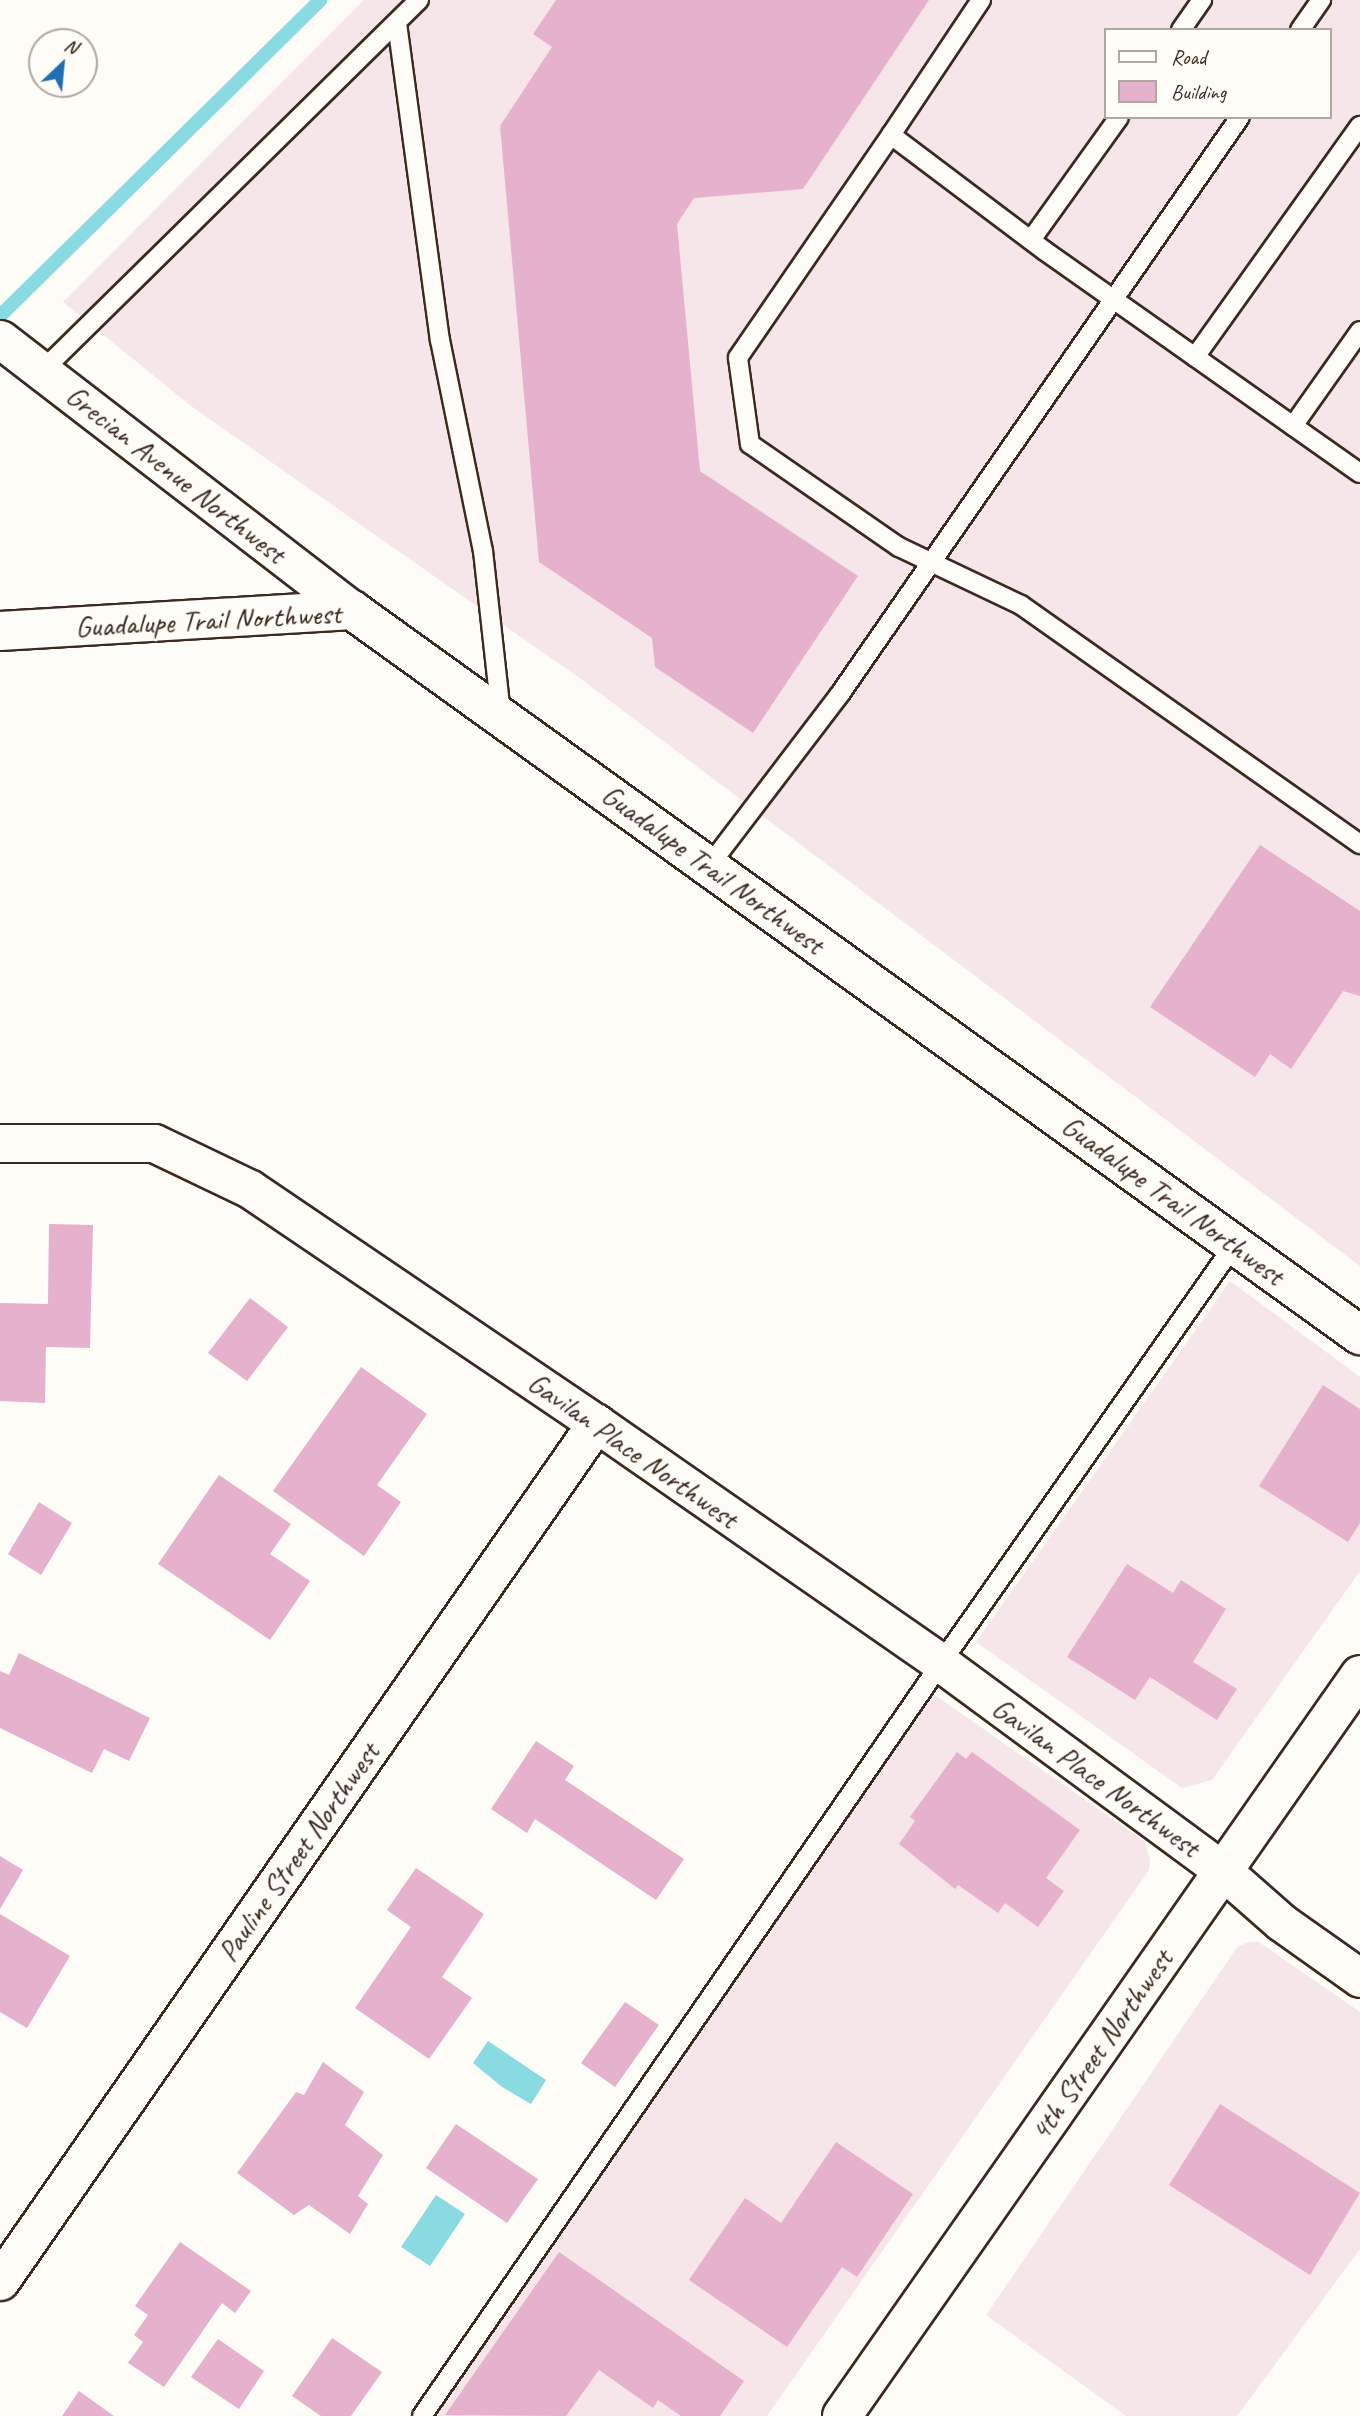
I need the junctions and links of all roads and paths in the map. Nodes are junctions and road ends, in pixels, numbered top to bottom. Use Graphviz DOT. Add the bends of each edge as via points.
graph roads {
  1 [pos="419,0"];
  2 [pos="981,0"];
  3 [pos="1202,0"];
  4 [pos="1321,0"];
  5 [pos="397,23"];
  6 [pos="1182,28"];
  7 [pos="1301,28"];
  8 [pos="1118,119"];
  9 [pos="1239,119"];
  10 [pos="1360,126"];
  11 [pos="891,135"];
  12 [pos="1031,240"];
  13 [pos="1114,299"];
  14 [pos="1360,331"];
  15 [pos="0,339"];
  16 [pos="1195,357"];
  17 [pos="42,371"];
  18 [pos="1293,426"];
  19 [pos="1360,473"];
  20 [pos="932,562"];
  21 [pos="352,610"];
  22 [pos="0,631"];
  23 [pos="502,718"];
  24 [pos="1360,844"];
  25 [pos="709,866"];
  26 [pos="0,1143"];
  27 [pos="1234,1245"];
  28 [pos="1360,1335"];
  29 [pos="596,1423"];
  30 [pos="941,1663"];
  31 [pos="1360,1675"];
  32 [pos="1223,1871"];
  33 [pos="1360,1978"];
  34 [pos="0,2281"];
  35 [pos="422,2416"];
  36 [pos="842,2416"];
  1 -- 5 [label="lane"];
  2 -- 11 [label="lane"];
  3 -- 6 [label="lane"];
  4 -- 7 [label="lane"];
  5 -- 17 [label="lane"];
  5 -- 23 [label="lane" via="440,340 483,551"];
  8 -- 12 [label="lane"];
  9 -- 13 [label="lane"];
  10 -- 16 [label="lane"];
  11 -- 12 [label="lane"];
  11 -- 20 [label="lane" via="738,358 750,444 899,547"];
  12 -- 13 [label="lane"];
  13 -- 16 [label="lane"];
  13 -- 20 [label="lane"];
  14 -- 18 [label="lane"];
  15 -- 17 [label="street, Grecian Avenue Northwest"];
  16 -- 18 [label="lane"];
  17 -- 21 [label="street, Grecian Avenue Northwest"];
  18 -- 19 [label="lane"];
  20 -- 24 [label="lane" via="1021,605"];
  20 -- 25 [label="lane" via="840,695"];
  21 -- 22 [label="street, Guadalupe Trail Northwest"];
  21 -- 23 [label="street, Guadalupe Trail Northwest"];
  23 -- 25 [label="street, Guadalupe Trail Northwest"];
  25 -- 27 [label="street, Guadalupe Trail Northwest"];
  26 -- 29 [label="street, Gavilan Place Northwest" via="154,1143 250,1189"];
  27 -- 28 [label="street, Guadalupe Trail Northwest"];
  27 -- 30 [label="lane"];
  29 -- 30 [label="street, Gavilan Place Northwest"];
  29 -- 34 [label="street, Pauline Street Northwest"];
  30 -- 32 [label="street, Gavilan Place Northwest"];
  30 -- 35 [label="lane"];
  31 -- 32 [label="street, 4th Street Northwest"];
  32 -- 33 [label="street, Gavilan Place Northwest" via="1280,1922"];
  32 -- 36 [label="street, 4th Street Northwest"];
}
